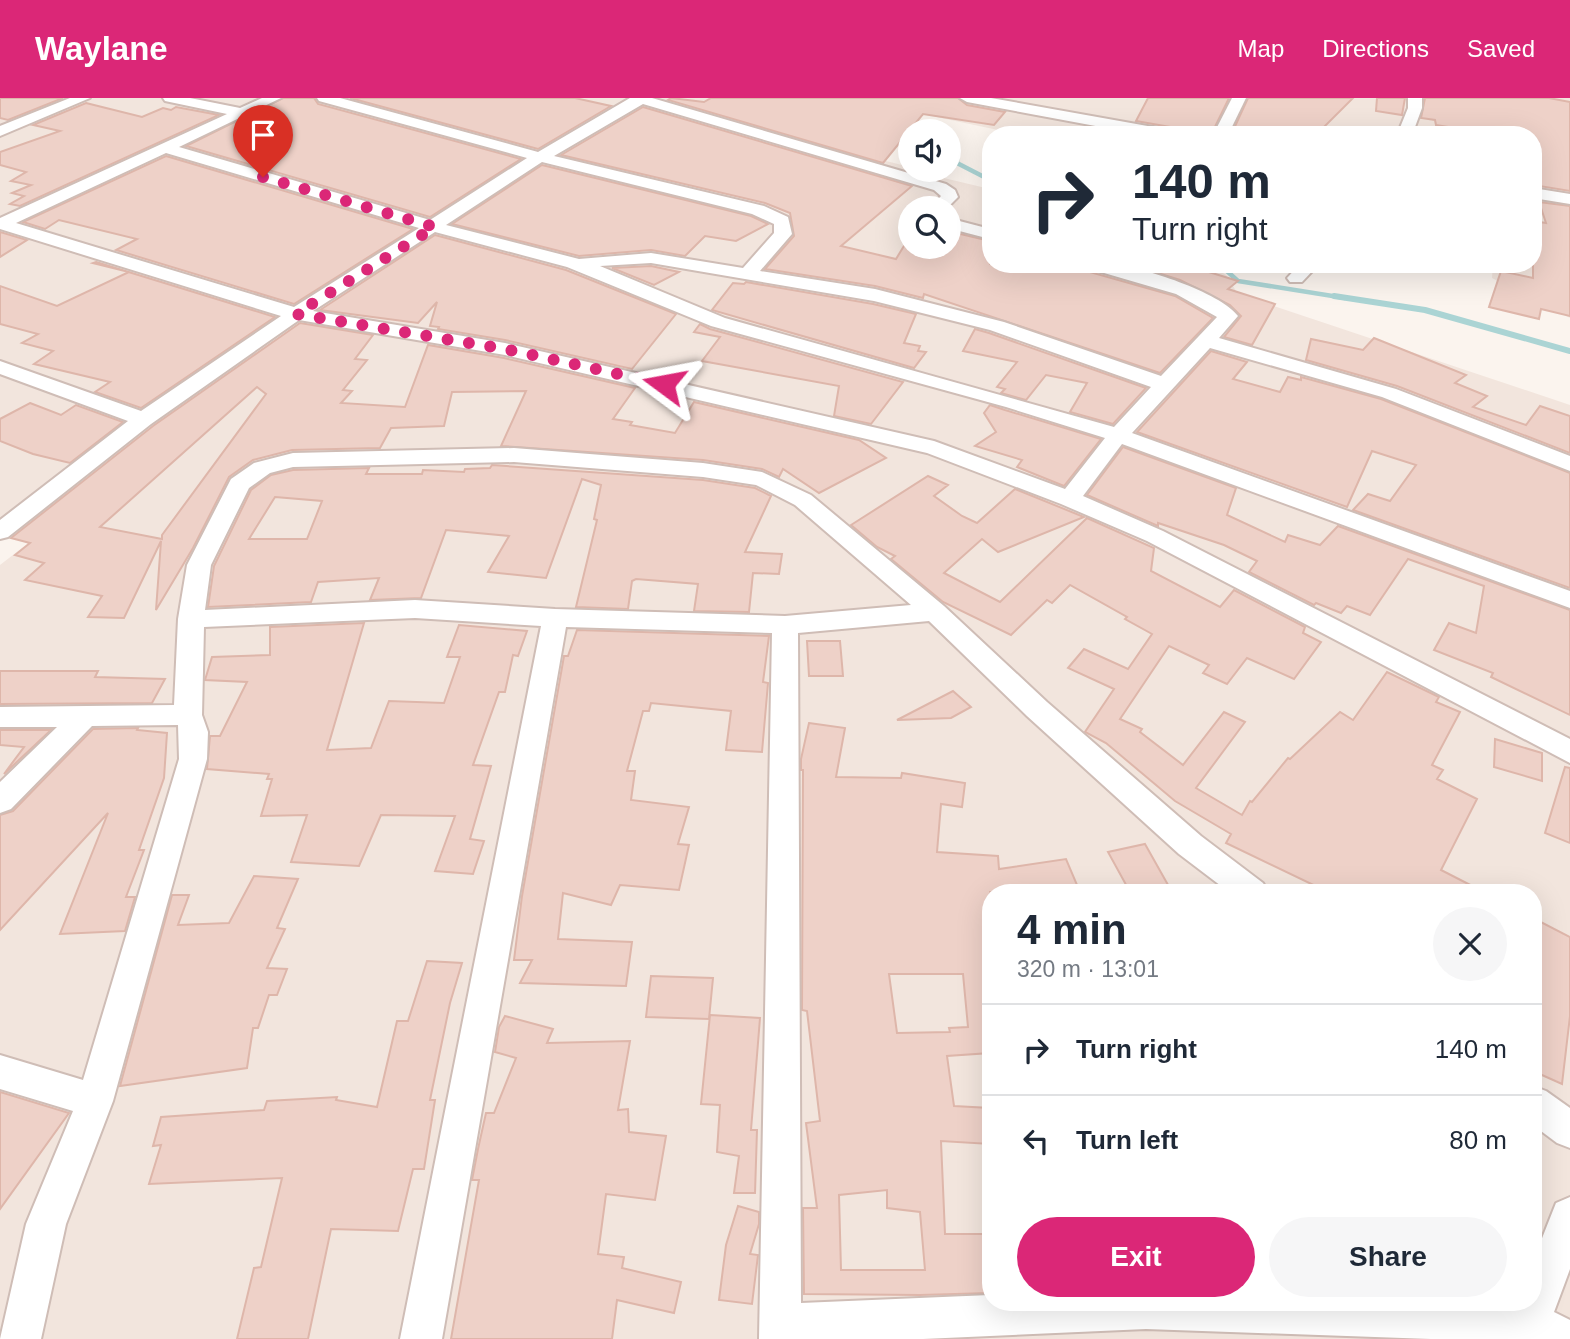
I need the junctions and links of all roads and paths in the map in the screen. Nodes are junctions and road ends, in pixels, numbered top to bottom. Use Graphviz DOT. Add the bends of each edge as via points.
graph roads {
  1 [pos="83,98"];
  2 [pos="170,98"];
  3 [pos="274,98"];
  4 [pos="324,98"];
  5 [pos="640,98"];
  6 [pos="967,98"];
  7 [pos="1068,98"];
  8 [pos="1239,98"];
  9 [pos="1415,98"];
  10 [pos="241,113"];
  11 [pos="1057,115"];
  12 [pos="1119,126"];
  13 [pos="1225,126"];
  14 [pos="1408,126"];
  15 [pos="0,131"];
  16 [pos="165,148"];
  17 [pos="540,157"];
  18 [pos="1542,194"];
  19 [pos="950,196"];
  20 [pos="1570,199"];
  21 [pos="961,226"];
  22 [pos="435,227"];
  23 [pos="982,232"];
  24 [pos="573,263"];
  25 [pos="748,273"];
  26 [pos="1123,273"];
  27 [pos="1301,273"];
  28 [pos="1296,278"];
  29 [pos="296,314"];
  30 [pos="1205,340"];
  31 [pos="0,367"];
  32 [pos="1163,384"];
  33 [pos="143,419"];
  34 [pos="1118,435"];
  35 [pos="1570,464"];
  36 [pos="1069,499"];
  37 [pos="0,532"];
  38 [pos="1570,600"];
  39 [pos="935,612"];
  40 [pos="555,618"];
  41 [pos="191,619"];
  42 [pos="785,625"];
  43 [pos="188,715"];
  44 [pos="85,716"];
  45 [pos="0,717"];
  46 [pos="1570,752"];
  47 [pos="0,801"];
  48 [pos="1241,884"];
  49 [pos="0,1072"];
  50 [pos="95,1101"];
  51 [pos="1542,1110"];
  52 [pos="1570,1130"];
  53 [pos="1570,1217"];
  54 [pos="1064,1311"];
  55 [pos="1230,1311"];
  56 [pos="780,1332"];
  57 [pos="1540,1333"];
  58 [pos="20,1339"];
  59 [pos="421,1339"];
  1 -- 15 [label="street"];
  2 -- 10 [label="street"];
  3 -- 10 [label="street"];
  4 -- 17 [label="street"];
  5 -- 17 [label="street"];
  5 -- 19 [label="street" via="940,187"];
  6 -- 11 [label="street"];
  7 -- 11 [label="street"];
  8 -- 13 [label="street"];
  9 -- 14 [label="street"];
  10 -- 16 [label="street"];
  11 -- 12 [label="street"];
  16 -- 22 [label="street"];
  16 -- 29 [label="street" via="0,225"];
  17 -- 22 [label="street"];
  17 -- 25 [label="street" via="758,210 782,221 783,234"];
  18 -- 20 [label="street"];
  21 -- 23 [label="street"];
  22 -- 24 [label="street"];
  22 -- 29 [label="street"];
  24 -- 25 [label="street" via="652,258"];
  24 -- 34 [label="street" via="718,322"];
  25 -- 32 [label="street" via="875,295 997,326"];
  26 -- 30 [label="street" via="1193,294 1219,307 1228,316"];
  27 -- 28 [label="street"];
  29 -- 33 [label="street"];
  29 -- 36 [label="street" via="505,349 782,411 934,448"];
  30 -- 32 [label="street"];
  30 -- 35 [label="street" via="1390,393"];
  31 -- 33 [label="street"];
  32 -- 34 [label="street"];
  33 -- 37 [label="street"];
  34 -- 36 [label="street"];
  34 -- 38 [label="street"];
  36 -- 46 [label="street" via="1155,536"];
  39 -- 41 [label="street" via="803,500 762,479 514,455 293,460 261,468 239,484 199,565"];
  39 -- 42 [label="street"];
  39 -- 48 [label="street" via="1189,845"];
  40 -- 41 [label="street" via="415,609"];
  40 -- 42 [label="street"];
  40 -- 59 [label="street"];
  41 -- 43 [label="street"];
  42 -- 56 [label="street"];
  43 -- 44 [label="street"];
  43 -- 50 [label="street" via="194,732 193,760"];
  44 -- 45 [label="street"];
  44 -- 47 [label="street"];
  49 -- 50 [label="street"];
  50 -- 58 [label="street" via="46,1224"];
  51 -- 52 [label="street"];
  53 -- 57 [label="street"];
  54 -- 56 [label="street"];
  55 -- 57 [label="street"];
}
